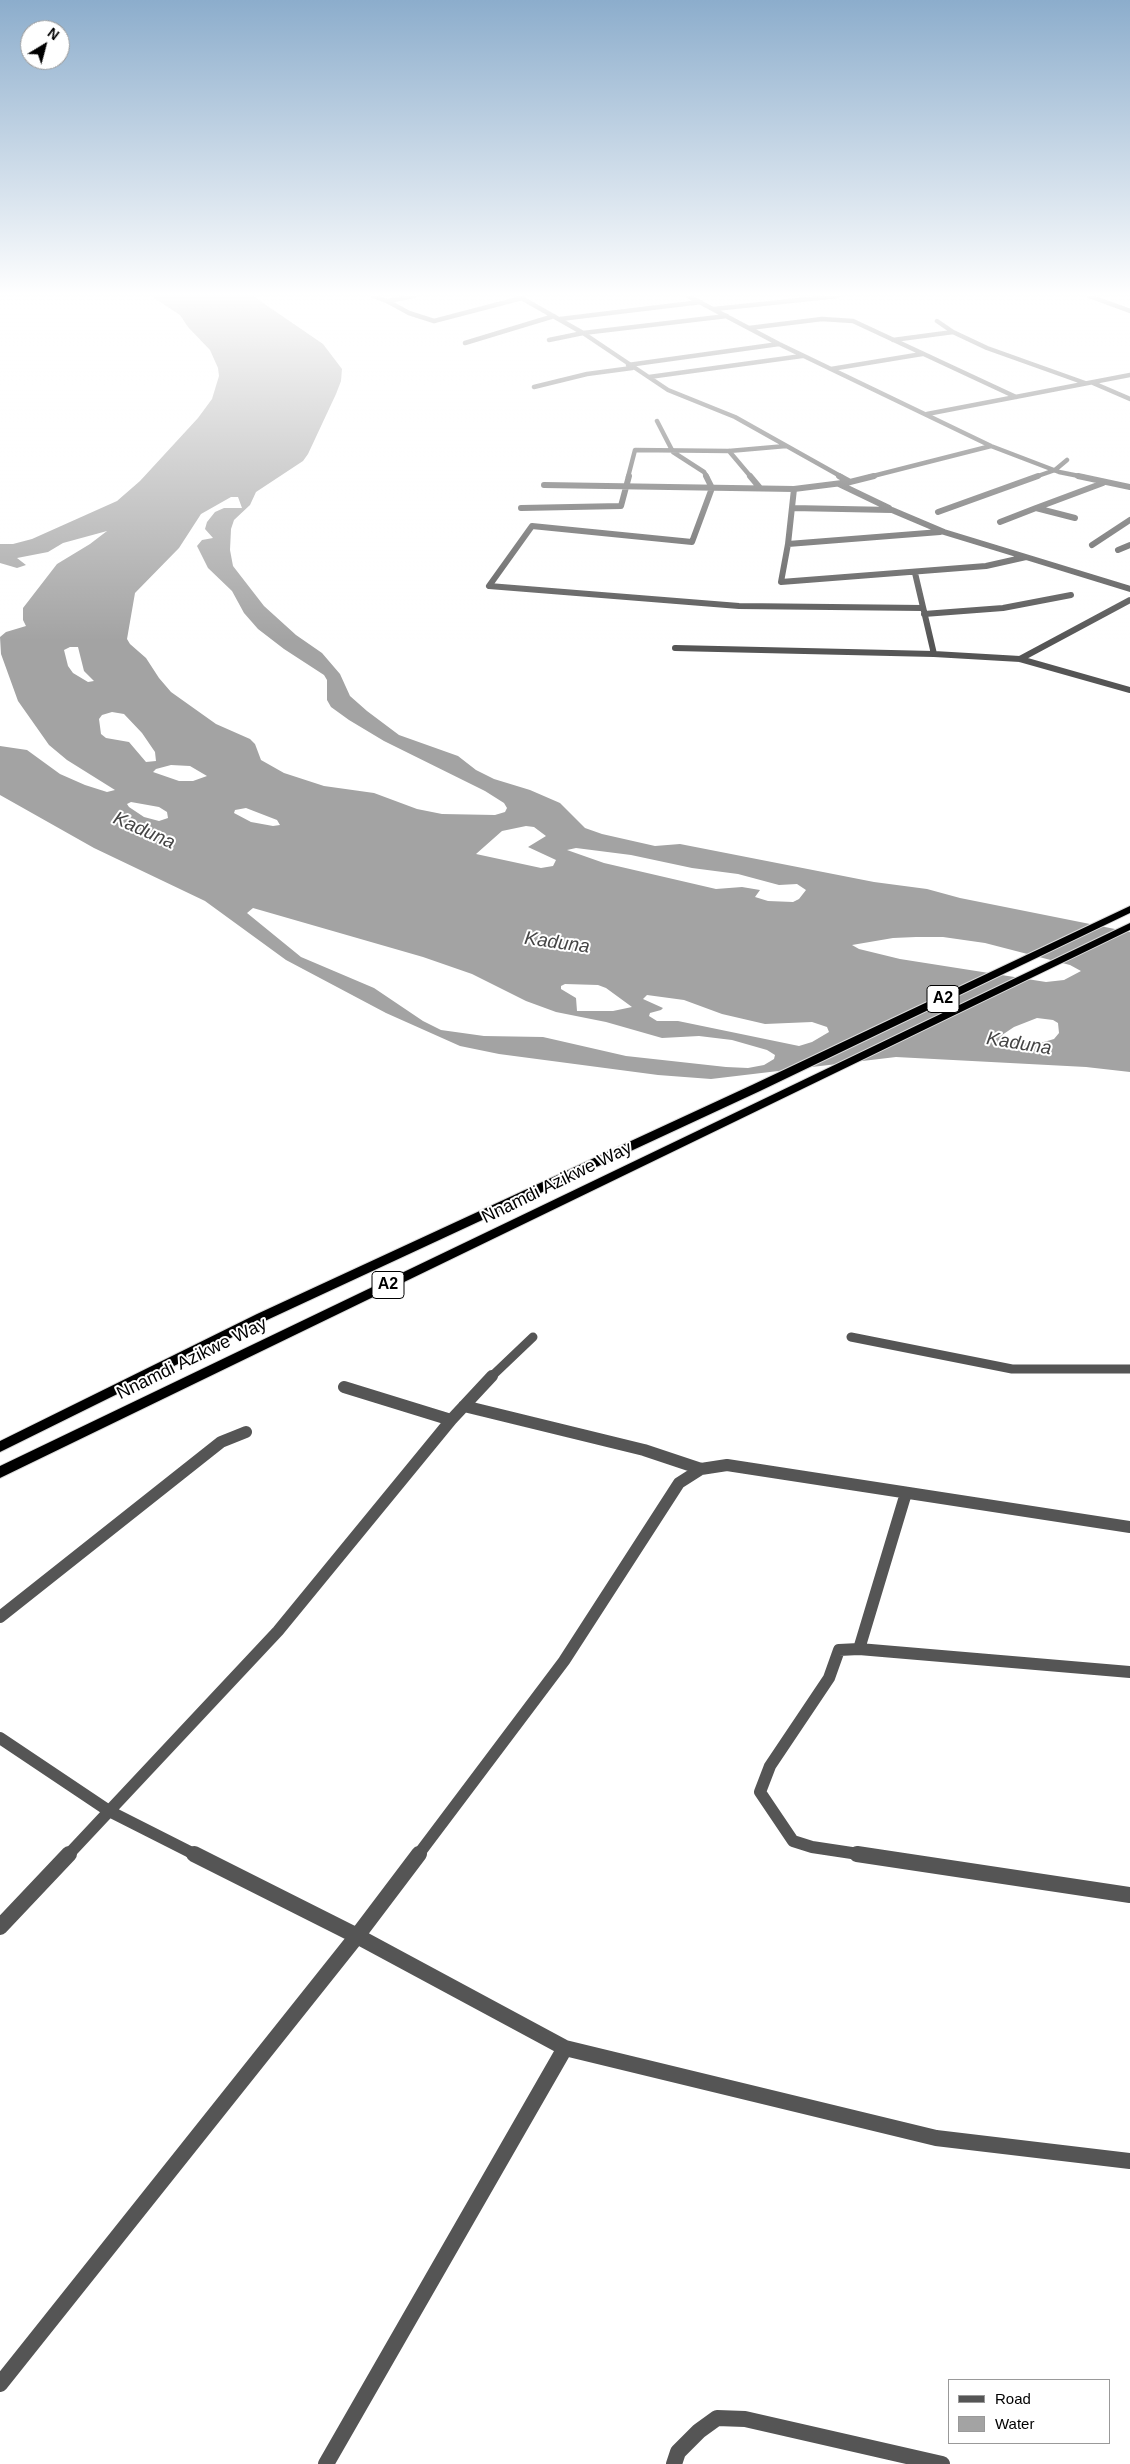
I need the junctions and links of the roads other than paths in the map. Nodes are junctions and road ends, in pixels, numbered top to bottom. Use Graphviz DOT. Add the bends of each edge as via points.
graph roads {
  1 [pos="718,411"];
  2 [pos="921,411"];
  3 [pos="942,411"];
  4 [pos="927,414"];
  5 [pos="657,421"];
  6 [pos="787,446"];
  7 [pos="991,446"];
  8 [pos="729,451"];
  9 [pos="673,452"];
  10 [pos="1067,460"];
  11 [pos="1055,470"];
  12 [pos="850,482"];
  13 [pos="1103,482"];
  14 [pos="838,484"];
  15 [pos="544,486"];
  16 [pos="626,487"];
  17 [pos="1130,487"];
  18 [pos="712,488"];
  19 [pos="760,488"];
  20 [pos="794,489"];
  21 [pos="521,508"];
  22 [pos="792,508"];
  23 [pos="1036,508"];
  24 [pos="892,510"];
  25 [pos="938,512"];
  26 [pos="1075,518"];
  27 [pos="1130,520"];
  28 [pos="1000,522"];
  29 [pos="944,532"];
  30 [pos="788,544"];
  31 [pos="1092,545"];
  32 [pos="1130,545"];
  33 [pos="1118,550"];
  34 [pos="1026,556"];
  35 [pos="915,573"];
  36 [pos="1130,589"];
  37 [pos="1071,595"];
  38 [pos="1130,600"];
  39 [pos="923,611"];
  40 [pos="675,648"];
  41 [pos="934,654"];
  42 [pos="1020,660"];
  43 [pos="1130,690"];
  44 [pos="1130,909"];
  45 [pos="1130,926"];
  46 [pos="533,1336"];
  47 [pos="852,1337"];
  48 [pos="1130,1369"];
  49 [pos="344,1387"];
  50 [pos="464,1406"];
  51 [pos="451,1420"];
  52 [pos="246,1432"];
  53 [pos="0,1447"];
  54 [pos="701,1469"];
  55 [pos="0,1473"];
  56 [pos="906,1493"];
  57 [pos="1130,1527"];
  58 [pos="0,1617"];
  59 [pos="859,1649"];
  60 [pos="1130,1672"];
  61 [pos="0,1738"];
  62 [pos="109,1811"];
  63 [pos="1130,1895"];
  64 [pos="0,1927"];
  65 [pos="357,1936"];
  66 [pos="565,2048"];
  67 [pos="1130,2161"];
  68 [pos="0,2384"];
  69 [pos="326,2464"];
  70 [pos="674,2464"];
  71 [pos="942,2464"];
  1 -- 6 [label="street"];
  2 -- 4 [label="street"];
  3 -- 4 [label="street"];
  4 -- 7 [label="street"];
  5 -- 9 [label="street"];
  6 -- 8 [label="street"];
  6 -- 12 [label="street"];
  7 -- 11 [label="street"];
  7 -- 12 [label="street"];
  8 -- 9 [label="street"];
  8 -- 19 [label="street"];
  9 -- 16 [label="street" via="634,450"];
  9 -- 18 [label="street" via="704,472"];
  10 -- 11 [label="street"];
  11 -- 13 [label="street"];
  11 -- 25 [label="street"];
  12 -- 14 [label="street"];
  13 -- 17 [label="street"];
  13 -- 23 [label="street"];
  14 -- 20 [label="street"];
  14 -- 24 [label="street"];
  15 -- 16 [label="street"];
  16 -- 18 [label="street"];
  16 -- 21 [label="street" via="621,506"];
  18 -- 19 [label="street"];
  18 -- 39 [label="street" via="692,542 532,526 489,586 739,606"];
  19 -- 20 [label="street"];
  20 -- 22 [label="street"];
  22 -- 24 [label="street"];
  22 -- 30 [label="street"];
  23 -- 26 [label="street"];
  23 -- 28 [label="street"];
  24 -- 29 [label="street"];
  27 -- 31 [label="street"];
  29 -- 30 [label="street"];
  29 -- 34 [label="street"];
  30 -- 35 [label="street" via="781,582"];
  32 -- 33 [label="street"];
  34 -- 35 [label="street" via="986,566"];
  34 -- 36 [label="street"];
  35 -- 39 [label="street"];
  37 -- 39 [label="street" via="1002,608"];
  38 -- 42 [label="street"];
  39 -- 41 [label="street"];
  40 -- 41 [label="street"];
  41 -- 42 [label="street"];
  42 -- 43 [label="street"];
  44 -- 53 [label="highway, Nnamdi Azikwe Way / A2" via="756,1088 262,1317"];
  45 -- 55 [label="highway, Nnamdi Azikwe Way / A2"];
  46 -- 50 [label="street"];
  47 -- 48 [label="street" via="1012,1369"];
  49 -- 51 [label="street"];
  50 -- 51 [label="street"];
  50 -- 54 [label="street" via="644,1450"];
  51 -- 62 [label="street" via="278,1631"];
  52 -- 58 [label="street" via="221,1442"];
  54 -- 56 [label="street" via="727,1465"];
  54 -- 65 [label="street" via="679,1483 564,1661"];
  56 -- 57 [label="street"];
  56 -- 59 [label="street"];
  59 -- 60 [label="street"];
  59 -- 63 [label="street" via="839,1650 829,1678 770,1766 760,1792 793,1841 812,1848"];
  61 -- 62 [label="street"];
  62 -- 64 [label="street"];
  62 -- 65 [label="street"];
  65 -- 66 [label="street"];
  65 -- 68 [label="street"];
  66 -- 67 [label="street" via="936,2138"];
  66 -- 69 [label="street"];
  70 -- 71 [label="street" via="678,2452 718,2418 746,2419"];
}
